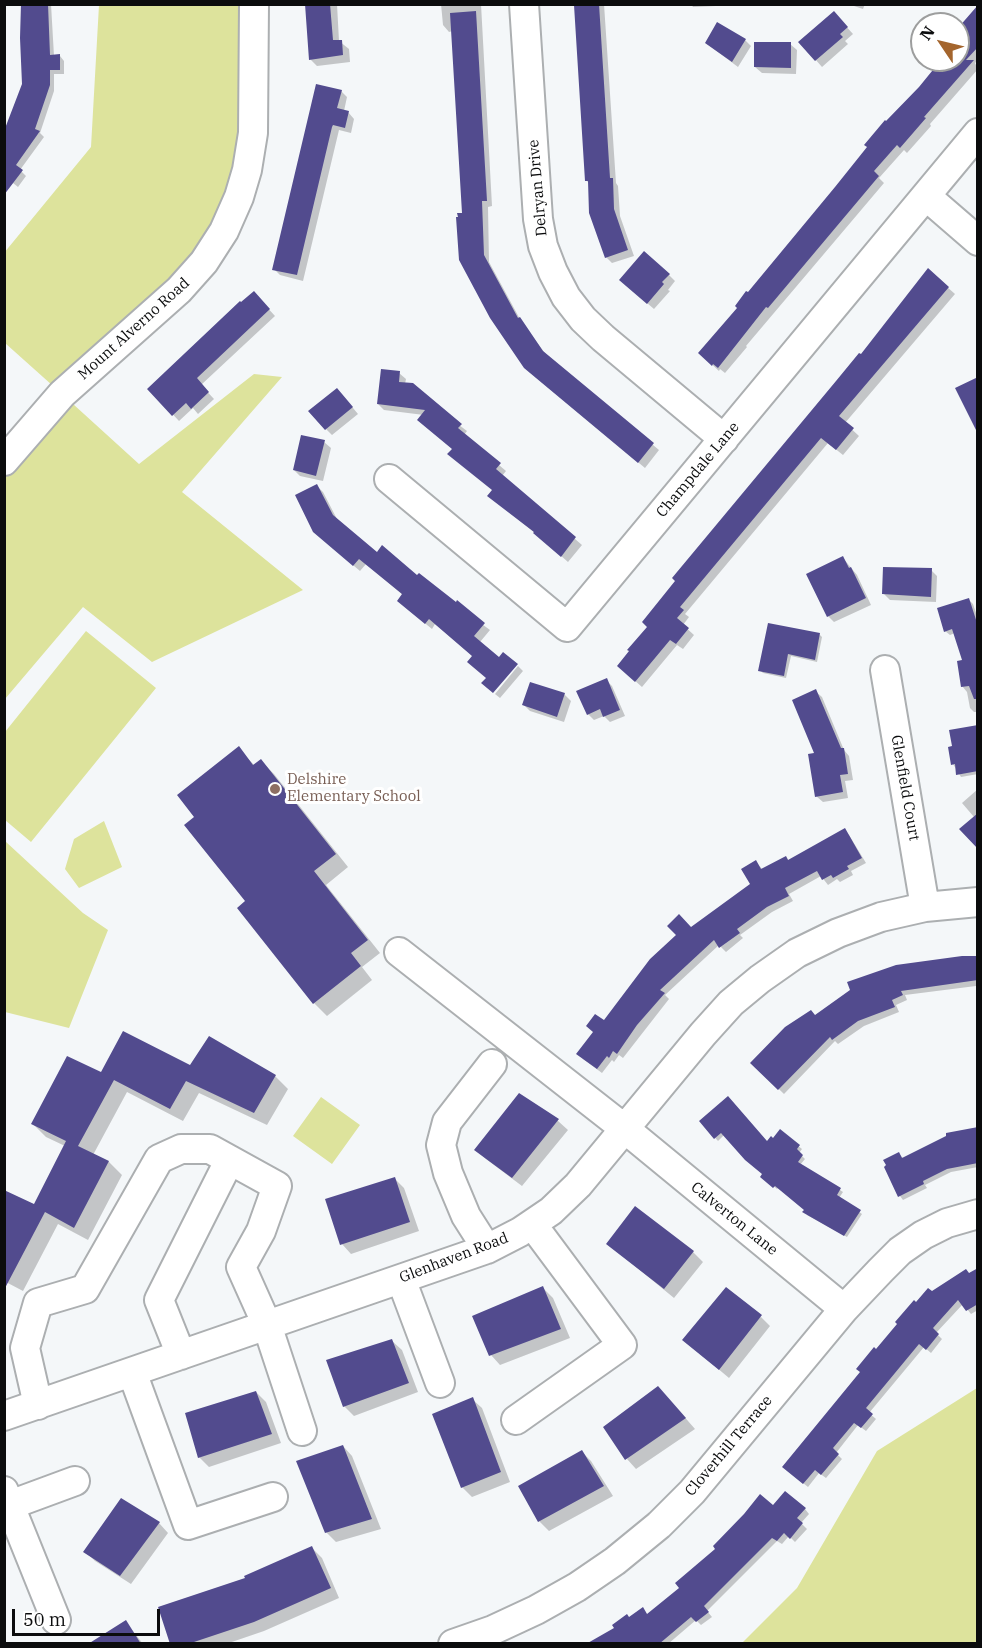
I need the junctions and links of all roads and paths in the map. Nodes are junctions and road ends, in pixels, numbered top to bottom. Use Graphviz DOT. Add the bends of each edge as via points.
graph roads {
  1 [pos="254,4"];
  2 [pos="524,4"];
  3 [pos="978,133"];
  4 [pos="926,196"];
  5 [pos="978,241"];
  6 [pos="724,439"];
  7 [pos="4,460"];
  8 [pos="389,478"];
  9 [pos="885,670"];
  10 [pos="978,902"];
  11 [pos="925,907"];
  12 [pos="399,952"];
  13 [pos="492,1064"];
  14 [pos="625,1130"];
  15 [pos="229,1161"];
  16 [pos="978,1214"];
  17 [pos="532,1224"];
  18 [pos="487,1249"];
  19 [pos="401,1279"];
  20 [pos="844,1309"];
  21 [pos="267,1325"];
  22 [pos="181,1355"];
  23 [pos="132,1372"];
  24 [pos="440,1383"];
  25 [pos="38,1405"];
  26 [pos="4,1416"];
  27 [pos="516,1420"];
  28 [pos="302,1431"];
  29 [pos="75,1481"];
  30 [pos="273,1497"];
  31 [pos="7,1498"];
  32 [pos="56,1620"];
  33 [pos="453,1644"];
  1 -- 7 [label="street, Mount Alverno Road" via="253,133 247,170 224,231 179,290 62,394"];
  2 -- 6 [label="street, Delryan Drive" via="538,219 553,272 583,319"];
  3 -- 4 [label="street, Champdale Lane"];
  4 -- 5 [label="street"];
  4 -- 6 [label="street, Champdale Lane"];
  6 -- 8 [label="street, Champdale Lane" via="567,627"];
  9 -- 11 [label="street, Glenfield Court"];
  10 -- 11 [label="street, Glenhaven Road"];
  11 -- 14 [label="street, Glenhaven Road" via="881,917 838,933 798,953 760,979 703,1034"];
  12 -- 14 [label="street, Calverton Lane"];
  13 -- 18 [label="street" via="447,1122 441,1145 466,1216"];
  14 -- 17 [label="street, Glenhaven Road" via="578,1185"];
  14 -- 20 [label="street, Calverton Lane"];
  15 -- 21 [label="street" via="277,1186 261,1231 241,1267"];
  15 -- 22 [label="street" via="159,1300"];
  15 -- 25 [label="street" via="210,1149 181,1149 159,1160 86,1289 38,1303 26,1348"];
  16 -- 20 [label="street, Cloverhill Terrace" via="947,1223 900,1251"];
  17 -- 18 [label="street, Glenhaven Road"];
  17 -- 27 [label="street" via="621,1345"];
  18 -- 19 [label="street, Glenhaven Road"];
  19 -- 21 [label="street, Glenhaven Road"];
  19 -- 24 [label="street"];
  20 -- 33 [label="street, Cloverhill Terrace" via="659,1525 577,1587 493,1630"];
  21 -- 22 [label="street, Glenhaven Road"];
  21 -- 28 [label="street"];
  22 -- 23 [label="street, Glenhaven Road"];
  23 -- 25 [label="street, Glenhaven Road"];
  23 -- 30 [label="street" via="188,1525"];
  25 -- 26 [label="street, Glenhaven Road"];
  29 -- 31 [label="street"];
  31 -- 32 [label="street"];
}
